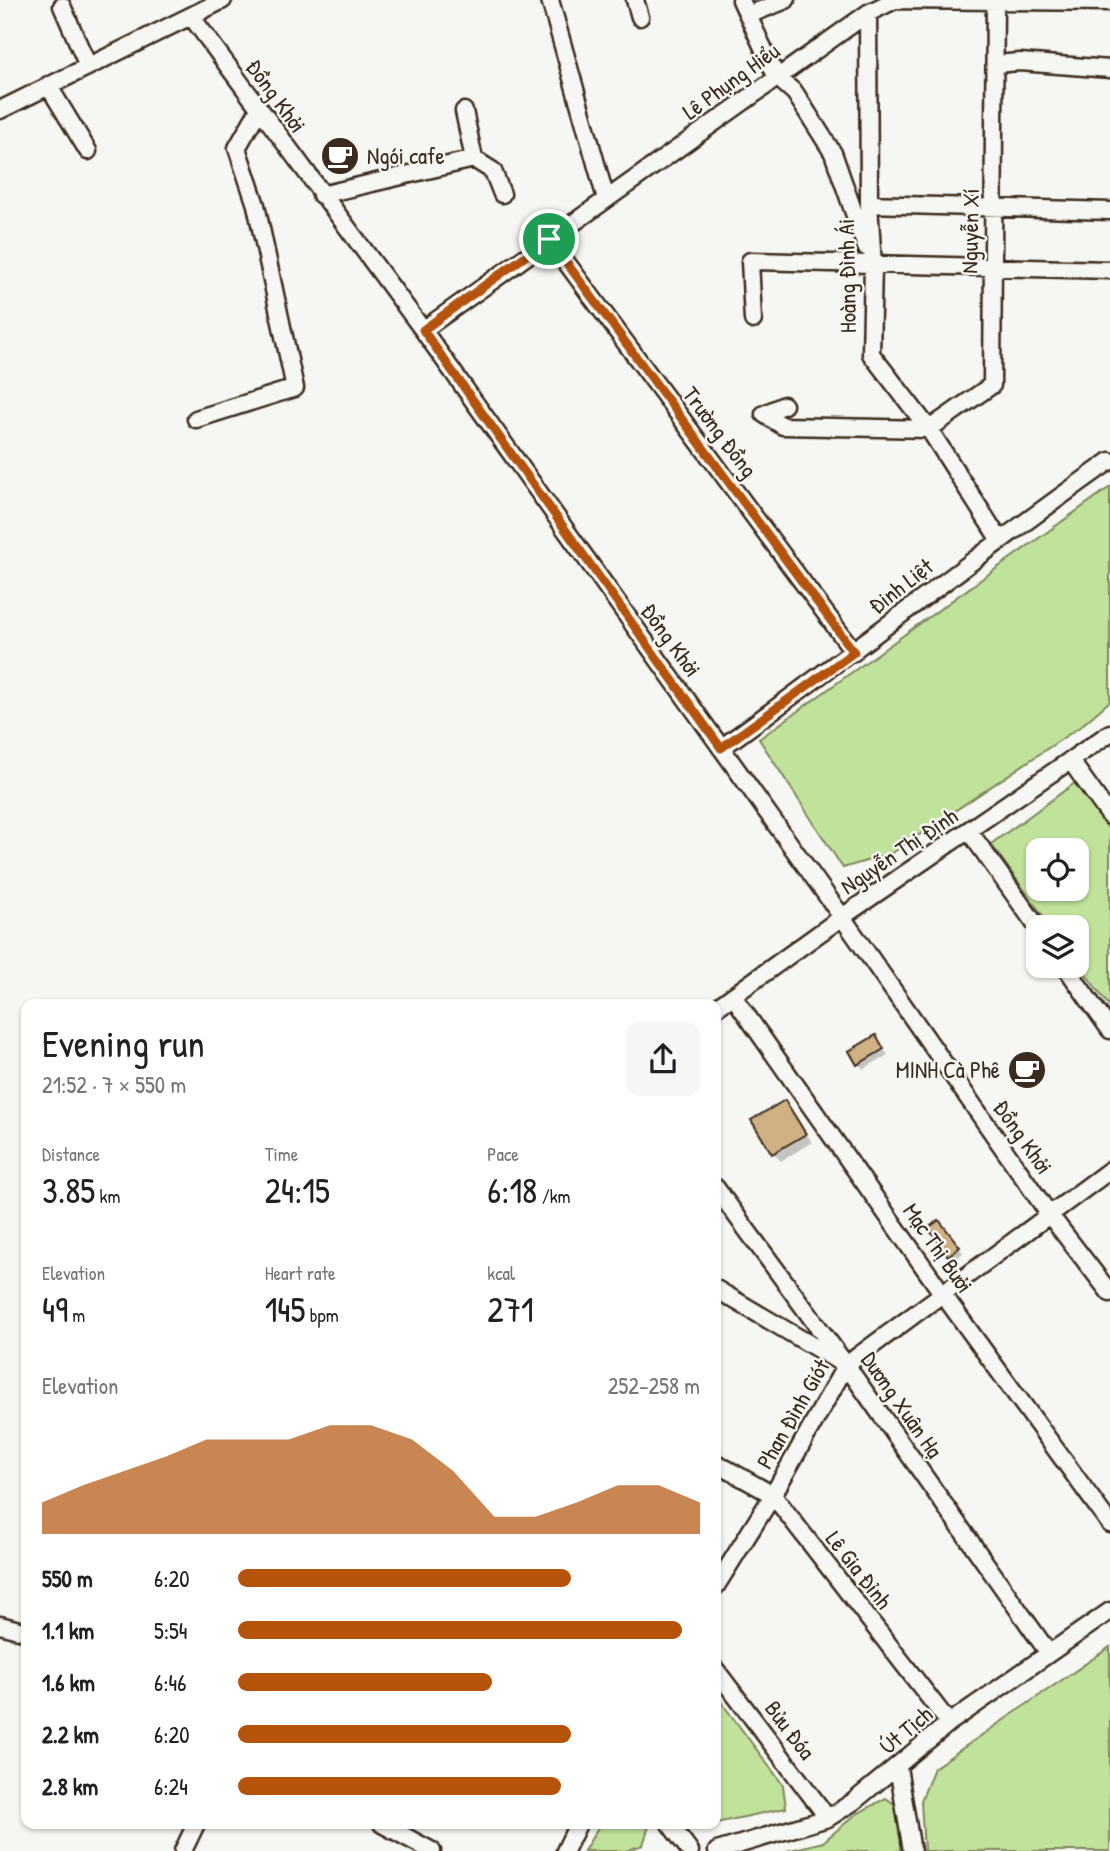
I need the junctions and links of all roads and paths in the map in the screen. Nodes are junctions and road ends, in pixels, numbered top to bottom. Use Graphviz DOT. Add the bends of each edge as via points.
graph roads {
  1 [pos="223,0"];
  2 [pos="550,0"];
  3 [pos="635,0"];
  4 [pos="786,0"];
  5 [pos="995,1"];
  6 [pos="1110,2"];
  7 [pos="62,6"];
  8 [pos="744,8"];
  9 [pos="868,13"];
  10 [pos="191,16"];
  11 [pos="640,17"];
  12 [pos="995,64"];
  13 [pos="88,66"];
  14 [pos="1110,69"];
  15 [pos="776,76"];
  16 [pos="48,85"];
  17 [pos="0,110"];
  18 [pos="258,111"];
  19 [pos="464,111"];
  20 [pos="88,151"];
  21 [pos="474,159"];
  22 [pos="502,194"];
  23 [pos="321,195"];
  24 [pos="606,199"];
  25 [pos="869,204"];
  26 [pos="993,208"];
  27 [pos="1110,211"];
  28 [pos="549,239"];
  29 [pos="873,265"];
  30 [pos="993,269"];
  31 [pos="1110,270"];
  32 [pos="753,320"];
  33 [pos="423,330"];
  34 [pos="784,405"];
  35 [pos="196,419"];
  36 [pos="929,429"];
  37 [pos="1110,461"];
  38 [pos="999,540"];
  39 [pos="854,652"];
  40 [pos="1110,733"];
  41 [pos="721,748"];
  42 [pos="1070,760"];
  43 [pos="1110,816"];
  44 [pos="969,831"];
  45 [pos="1029,915"];
  46 [pos="842,917"];
  47 [pos="1073,978"];
  48 [pos="733,996"];
  49 [pos="721,1005"];
  50 [pos="1110,1030"];
  51 [pos="1110,1170"];
  52 [pos="721,1195"];
  53 [pos="1049,1214"];
  54 [pos="721,1292"];
  55 [pos="942,1293"];
  56 [pos="1110,1293"];
  57 [pos="846,1365"];
  58 [pos="721,1466"];
  59 [pos="773,1495"];
  60 [pos="1110,1524"];
  61 [pos="721,1578"];
  62 [pos="1110,1611"];
  63 [pos="0,1625"];
  64 [pos="21,1631"];
  65 [pos="1048,1652"];
  66 [pos="721,1677"];
  67 [pos="949,1723"];
  68 [pos="898,1767"];
  69 [pos="828,1818"];
  70 [pos="193,1829"];
  71 [pos="391,1829"];
  72 [pos="576,1829"];
  73 [pos="674,1829"];
  74 [pos="183,1851"];
  75 [pos="432,1851"];
  76 [pos="565,1851"];
  77 [pos="690,1851"];
  78 [pos="716,1851"];
  79 [pos="912,1851"];
  1 -- 10 [label="street"];
  2 -- 24 [label="street"];
  3 -- 11 [label="street"];
  4 -- 8 [label="street"];
  5 -- 6 [label="street, Lê Phụng Hiểu"];
  5 -- 9 [label="street, Lê Phụng Hiểu" via="895,0"];
  5 -- 12 [label="street, Nguyễn Xí"];
  7 -- 13 [label="street"];
  8 -- 15 [label="street"];
  9 -- 15 [label="street, Lê Phụng Hiểu"];
  9 -- 25 [label="street, Hoàng Đình Ái"];
  10 -- 13 [label="street"];
  10 -- 18 [label="street, Đồng Khởi"];
  12 -- 14 [label="street"];
  12 -- 26 [label="street, Nguyễn Xí"];
  13 -- 16 [label="street"];
  15 -- 24 [label="street, Lê Phụng Hiểu"];
  15 -- 29 [label="street" via="794,93 833,153"];
  16 -- 17 [label="street"];
  16 -- 20 [label="street"];
  18 -- 23 [label="street, Đồng Khởi"];
  18 -- 35 [label="street" via="237,148 256,205 295,388"];
  19 -- 21 [label="street"];
  21 -- 22 [label="street" via="493,171"];
  21 -- 23 [label="street"];
  23 -- 33 [label="street, Đồng Khởi"];
  24 -- 28 [label="street, Lê Phụng Hiểu"];
  25 -- 26 [label="street"];
  25 -- 29 [label="street, Hoàng Đình Ái"];
  26 -- 27 [label="street"];
  26 -- 30 [label="street, Nguyễn Xí"];
  28 -- 33 [label="street, Lê Phụng Hiểu"];
  28 -- 39 [label="street, Trường Đồng"];
  29 -- 30 [label="street"];
  29 -- 32 [label="street" via="750,261"];
  29 -- 36 [label="street, Hoàng Đình Ái" via="871,354"];
  30 -- 31 [label="street"];
  30 -- 36 [label="street, Nguyễn Xí" via="992,385"];
  33 -- 41 [label="street, Đồng Khởi"];
  34 -- 36 [label="street" via="764,414 783,426"];
  36 -- 38 [label="street, Hoàng Đình Ái"];
  37 -- 38 [label="street, Đinh Liệt"];
  38 -- 39 [label="street, Đinh Liệt"];
  39 -- 41 [label="street, Đinh Liệt"];
  40 -- 42 [label="street, Nguyễn Thị Định"];
  41 -- 46 [label="street, Đồng Khởi"];
  42 -- 43 [label="street"];
  42 -- 44 [label="street, Nguyễn Thị Định"];
  44 -- 45 [label="street"];
  44 -- 46 [label="street, Nguyễn Thị Định"];
  46 -- 48 [label="street, Nguyễn Thị Định"];
  46 -- 53 [label="street, Đồng Khởi"];
  47 -- 50 [label="street"];
  48 -- 49 [label="street, Nguyễn Thị Định"];
  48 -- 55 [label="street, Mạc Thị Bưởi"];
  51 -- 53 [label="street, Phan Đình Giót"];
  52 -- 57 [label="street, Dương Xuân Hạ"];
  53 -- 55 [label="street, Phan Đình Giót"];
  53 -- 56 [label="street, Đồng Khởi"];
  54 -- 57 [label="street"];
  55 -- 57 [label="street, Phan Đình Giót"];
  55 -- 60 [label="street, Mạc Thị Bưởi"];
  57 -- 59 [label="street, Phan Đình Giót"];
  57 -- 65 [label="street, Dương Xuân Hạ"];
  58 -- 59 [label="street, Lê Gia Đỉnh"];
  59 -- 61 [label="street, Phan Đình Giót"];
  59 -- 67 [label="street, Lê Gia Đỉnh"];
  62 -- 65 [label="street, Út Tịch"];
  63 -- 64 [label="street"];
  65 -- 67 [label="street, Út Tịch"];
  66 -- 69 [label="street, Bửu Đóa"];
  67 -- 68 [label="street, Út Tịch"];
  68 -- 69 [label="street, Út Tịch"];
  68 -- 79 [label="street"];
  69 -- 78 [label="street, Út Tịch"];
  70 -- 74 [label="street"];
  71 -- 75 [label="street"];
  72 -- 76 [label="street"];
  73 -- 77 [label="street"];
}
